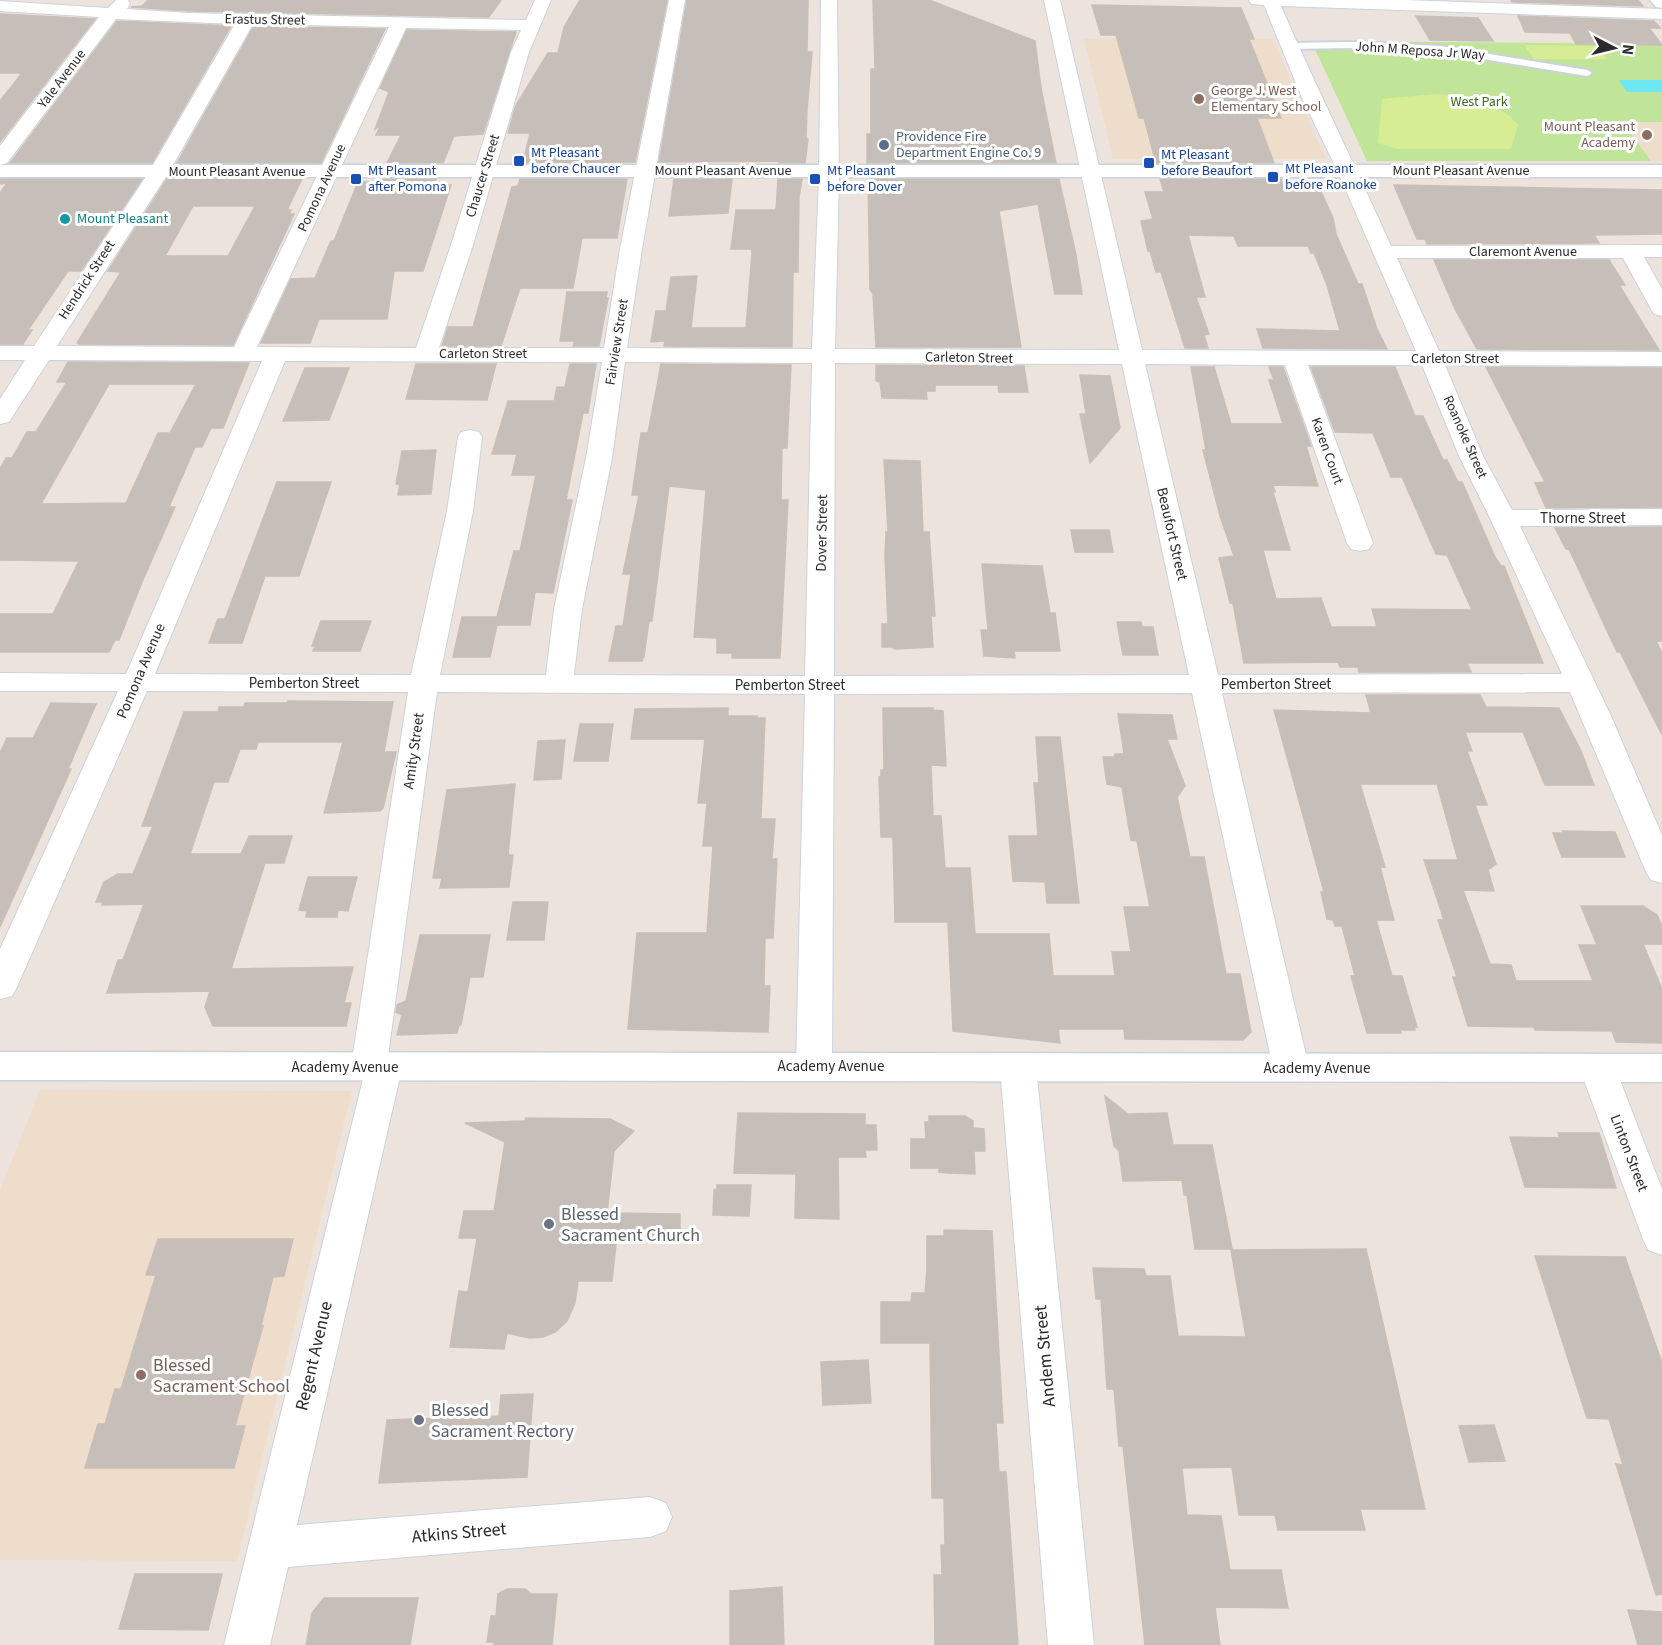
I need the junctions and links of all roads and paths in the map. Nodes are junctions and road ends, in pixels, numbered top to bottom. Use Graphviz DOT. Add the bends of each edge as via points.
graph roads {
  1 [pos="127,0"];
  2 [pos="543,0"];
  3 [pos="676,0"];
  4 [pos="829,0"];
  5 [pos="1052,0"];
  6 [pos="1257,0"];
  7 [pos="1270,0"];
  8 [pos="0,6"];
  9 [pos="111,14"];
  10 [pos="1662,14"];
  11 [pos="247,19"];
  12 [pos="400,22"];
  13 [pos="531,25"];
  14 [pos="1288,46"];
  15 [pos="1587,73"];
  16 [pos="0,159"];
  17 [pos="1347,170"];
  18 [pos="0,171"];
  19 [pos="828,171"];
  20 [pos="1090,171"];
  21 [pos="1662,171"];
  22 [pos="159,172"];
  23 [pos="329,172"];
  24 [pos="647,172"];
  25 [pos="484,173"];
  26 [pos="1630,251"];
  27 [pos="1662,251"];
  28 [pos="1383,252"];
  29 [pos="1662,309"];
  30 [pos="0,353"];
  31 [pos="243,353"];
  32 [pos="276,353"];
  33 [pos="426,353"];
  34 [pos="40,354"];
  35 [pos="615,354"];
  36 [pos="825,356"];
  37 [pos="1132,358"];
  38 [pos="1294,358"];
  39 [pos="1431,359"];
  40 [pos="1662,359"];
  41 [pos="0,417"];
  42 [pos="470,437"];
  43 [pos="1662,517"];
  44 [pos="1503,518"];
  45 [pos="1360,543"];
  46 [pos="0,682"];
  47 [pos="137,682"];
  48 [pos="424,683"];
  49 [pos="559,683"];
  50 [pos="1581,683"];
  51 [pos="1205,684"];
  52 [pos="820,685"];
  53 [pos="1662,872"];
  54 [pos="0,987"];
  55 [pos="0,1066"];
  56 [pos="814,1066"];
  57 [pos="377,1067"];
  58 [pos="1597,1067"];
  59 [pos="1018,1068"];
  60 [pos="1291,1068"];
  61 [pos="1662,1068"];
  62 [pos="1662,1239"];
  63 [pos="650,1517"];
  64 [pos="269,1548"];
  65 [pos="247,1645"];
  66 [pos="1071,1645"];
  1 -- 9 [label="street, Yale Avenue"];
  2 -- 13 [label="street, Chaucer Street"];
  3 -- 24 [label="street, Fairview Street"];
  4 -- 19 [label="street, Dover Street"];
  5 -- 20 [label="street, Beaufort Street"];
  6 -- 7 [label="street"];
  7 -- 10 [label="street"];
  7 -- 14 [label="street, Roanoke Street"];
  8 -- 9 [label="street, Erastus Street"];
  9 -- 11 [label="street, Erastus Street"];
  9 -- 16 [label="street, Yale Avenue"];
  11 -- 12 [label="street, Erastus Street"];
  11 -- 22 [label="street, Hendrick Street"];
  12 -- 13 [label="street, Erastus Street"];
  12 -- 23 [label="street, Pomona Avenue"];
  13 -- 25 [label="street, Chaucer Street"];
  14 -- 15 [label="lane, John M Reposa Jr Way" via="1440,49"];
  14 -- 17 [label="street, Roanoke Street"];
  17 -- 20 [label="main road, Mount Pleasant Avenue"];
  17 -- 21 [label="main road, Mount Pleasant Avenue"];
  17 -- 28 [label="street, Roanoke Street"];
  18 -- 22 [label="main road, Mount Pleasant Avenue"];
  19 -- 20 [label="main road, Mount Pleasant Avenue"];
  19 -- 24 [label="main road, Mount Pleasant Avenue"];
  19 -- 36 [label="street, Dover Street"];
  20 -- 37 [label="street, Beaufort Street"];
  22 -- 23 [label="main road, Mount Pleasant Avenue"];
  22 -- 34 [label="street, Hendrick Street"];
  23 -- 25 [label="main road, Mount Pleasant Avenue"];
  23 -- 31 [label="street, Pomona Avenue"];
  24 -- 25 [label="main road, Mount Pleasant Avenue"];
  24 -- 35 [label="street, Fairview Street"];
  25 -- 33 [label="street, Chaucer Street"];
  26 -- 27 [label="street, Claremont Avenue"];
  26 -- 28 [label="street, Claremont Avenue"];
  26 -- 29 [label="street"];
  28 -- 39 [label="street, Roanoke Street"];
  30 -- 34 [label="street"];
  31 -- 32 [label="street, Carleton Street"];
  31 -- 34 [label="street"];
  32 -- 33 [label="street, Carleton Street"];
  32 -- 47 [label="street, Pomona Avenue"];
  33 -- 35 [label="street, Carleton Street"];
  34 -- 41 [label="street, Hendrick Street"];
  35 -- 36 [label="street, Carleton Street"];
  35 -- 49 [label="street, Fairview Street" via="568,609"];
  36 -- 37 [label="street, Carleton Street"];
  36 -- 52 [label="street, Dover Street"];
  37 -- 38 [label="street, Carleton Street"];
  37 -- 51 [label="street, Beaufort Street"];
  38 -- 39 [label="street, Carleton Street"];
  38 -- 45 [label="street, Karen Court"];
  39 -- 40 [label="street, Carleton Street"];
  39 -- 44 [label="street, Roanoke Street" via="1471,456"];
  42 -- 48 [label="street, Amity Street" via="460,511"];
  43 -- 44 [label="street, Thorne Street"];
  44 -- 50 [label="street, Roanoke Street"];
  46 -- 47 [label="street, Pemberton Street"];
  47 -- 48 [label="street, Pemberton Street"];
  47 -- 54 [label="street, Pomona Avenue"];
  48 -- 49 [label="street, Pemberton Street"];
  48 -- 57 [label="street, Amity Street"];
  49 -- 52 [label="street, Pemberton Street"];
  50 -- 51 [label="street, Pemberton Street"];
  50 -- 53 [label="street, Roanoke Street"];
  51 -- 52 [label="street, Pemberton Street"];
  51 -- 60 [label="street, Beaufort Street"];
  52 -- 56 [label="street, Dover Street"];
  55 -- 57 [label="main road, Academy Avenue"];
  56 -- 57 [label="main road, Academy Avenue"];
  56 -- 59 [label="main road, Academy Avenue"];
  57 -- 64 [label="street, Regent Avenue"];
  58 -- 60 [label="main road, Academy Avenue"];
  58 -- 61 [label="main road, Academy Avenue"];
  58 -- 62 [label="street, Linton Street"];
  59 -- 60 [label="main road, Academy Avenue"];
  59 -- 66 [label="street, Andem Street"];
  63 -- 64 [label="street, Atkins Street"];
  64 -- 65 [label="street, Regent Avenue"];
}
